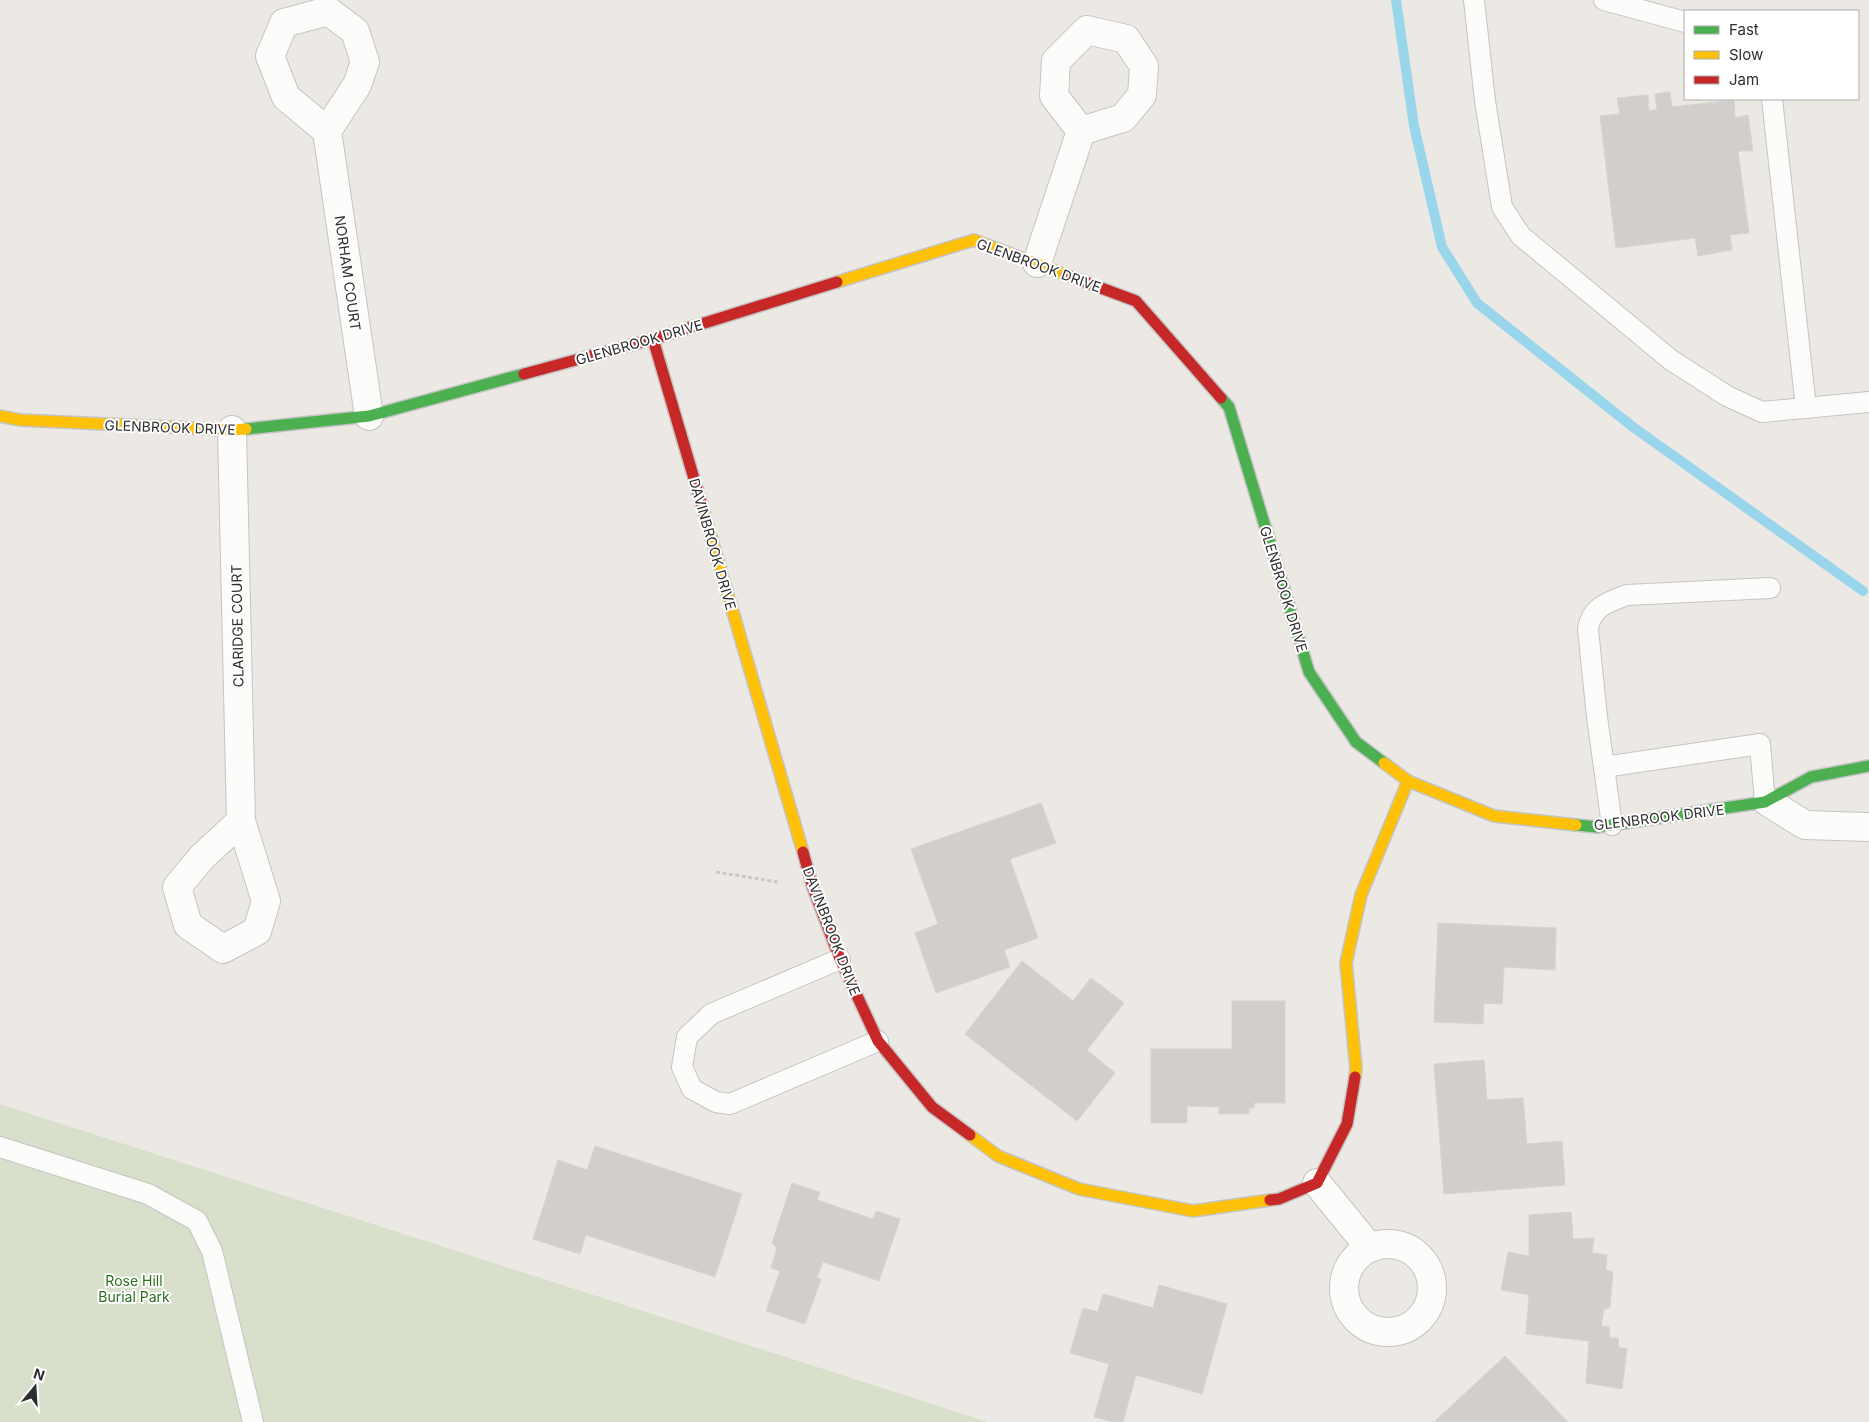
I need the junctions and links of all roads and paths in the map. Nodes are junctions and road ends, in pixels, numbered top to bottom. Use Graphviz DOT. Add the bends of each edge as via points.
graph roads {
  1 [pos="1474,0"];
  2 [pos="1604,0"];
  3 [pos="1684,22"];
  4 [pos="1772,100"];
  5 [pos="327,131"];
  6 [pos="1081,131"];
  7 [pos="1037,263"];
  8 [pos="653,339"];
  9 [pos="1869,402"];
  10 [pos="1806,408"];
  11 [pos="0,416"];
  12 [pos="369,416"];
  13 [pos="232,430"];
  14 [pos="1770,588"];
  15 [pos="1869,766"];
  16 [pos="1604,767"];
  17 [pos="1408,781"];
  18 [pos="1767,802"];
  19 [pos="241,822"];
  20 [pos="1612,825"];
  21 [pos="1869,827"];
  22 [pos="716,872"];
  23 [pos="751,878"];
  24 [pos="840,959"];
  25 [pos="878,1041"];
  26 [pos="0,1147"];
  27 [pos="1317,1182"];
  28 [pos="1370,1248"];
  29 [pos="253,1422"];
  1 -- 10 [label="lane" via="1485,101 1502,207 1521,236 1671,360 1727,396 1762,412"];
  2 -- 3 [label="lane"];
  4 -- 10 [label="lane"];
  5 -- 12 [label="street, NORHAM COURT"];
  6 -- 7 [label="street"];
  7 -- 8 [label="street, GLENBROOK DRIVE" via="974,240"];
  7 -- 17 [label="street, GLENBROOK DRIVE" via="1136,301 1229,407 1309,672 1356,742"];
  8 -- 12 [label="street, GLENBROOK DRIVE"];
  8 -- 24 [label="street, DAVINBROOK DRIVE" via="813,888"];
  9 -- 10 [label="lane"];
  11 -- 13 [label="street, GLENBROOK DRIVE" via="20,420"];
  12 -- 13 [label="street, GLENBROOK DRIVE"];
  13 -- 19 [label="street, CLARIDGE COURT"];
  14 -- 16 [label="lane" via="1627,595 1595,610 1588,629"];
  15 -- 18 [label="street, GLENBROOK DRIVE" via="1811,777"];
  16 -- 18 [label="lane" via="1760,744"];
  16 -- 20 [label="lane"];
  17 -- 20 [label="street, GLENBROOK DRIVE" via="1494,816 1597,827"];
  17 -- 27 [label="street" via="1361,895 1346,963 1356,1068 1347,1124"];
  18 -- 20 [label="street, GLENBROOK DRIVE"];
  18 -- 21 [label="street" via="1805,825"];
  22 -- 23 [label="path"];
  24 -- 25 [label="street, DAVINBROOK DRIVE"];
  24 -- 25 [label="lane" via="711,1014 686,1037 682,1067 692,1089 716,1102 730,1104"];
  25 -- 27 [label="street, DAVINBROOK DRIVE" via="932,1107 998,1156 1079,1189 1193,1211 1279,1199"];
  26 -- 29 [label="lane" via="148,1194 197,1221 212,1251"];
  27 -- 28 [label="street"];
}
